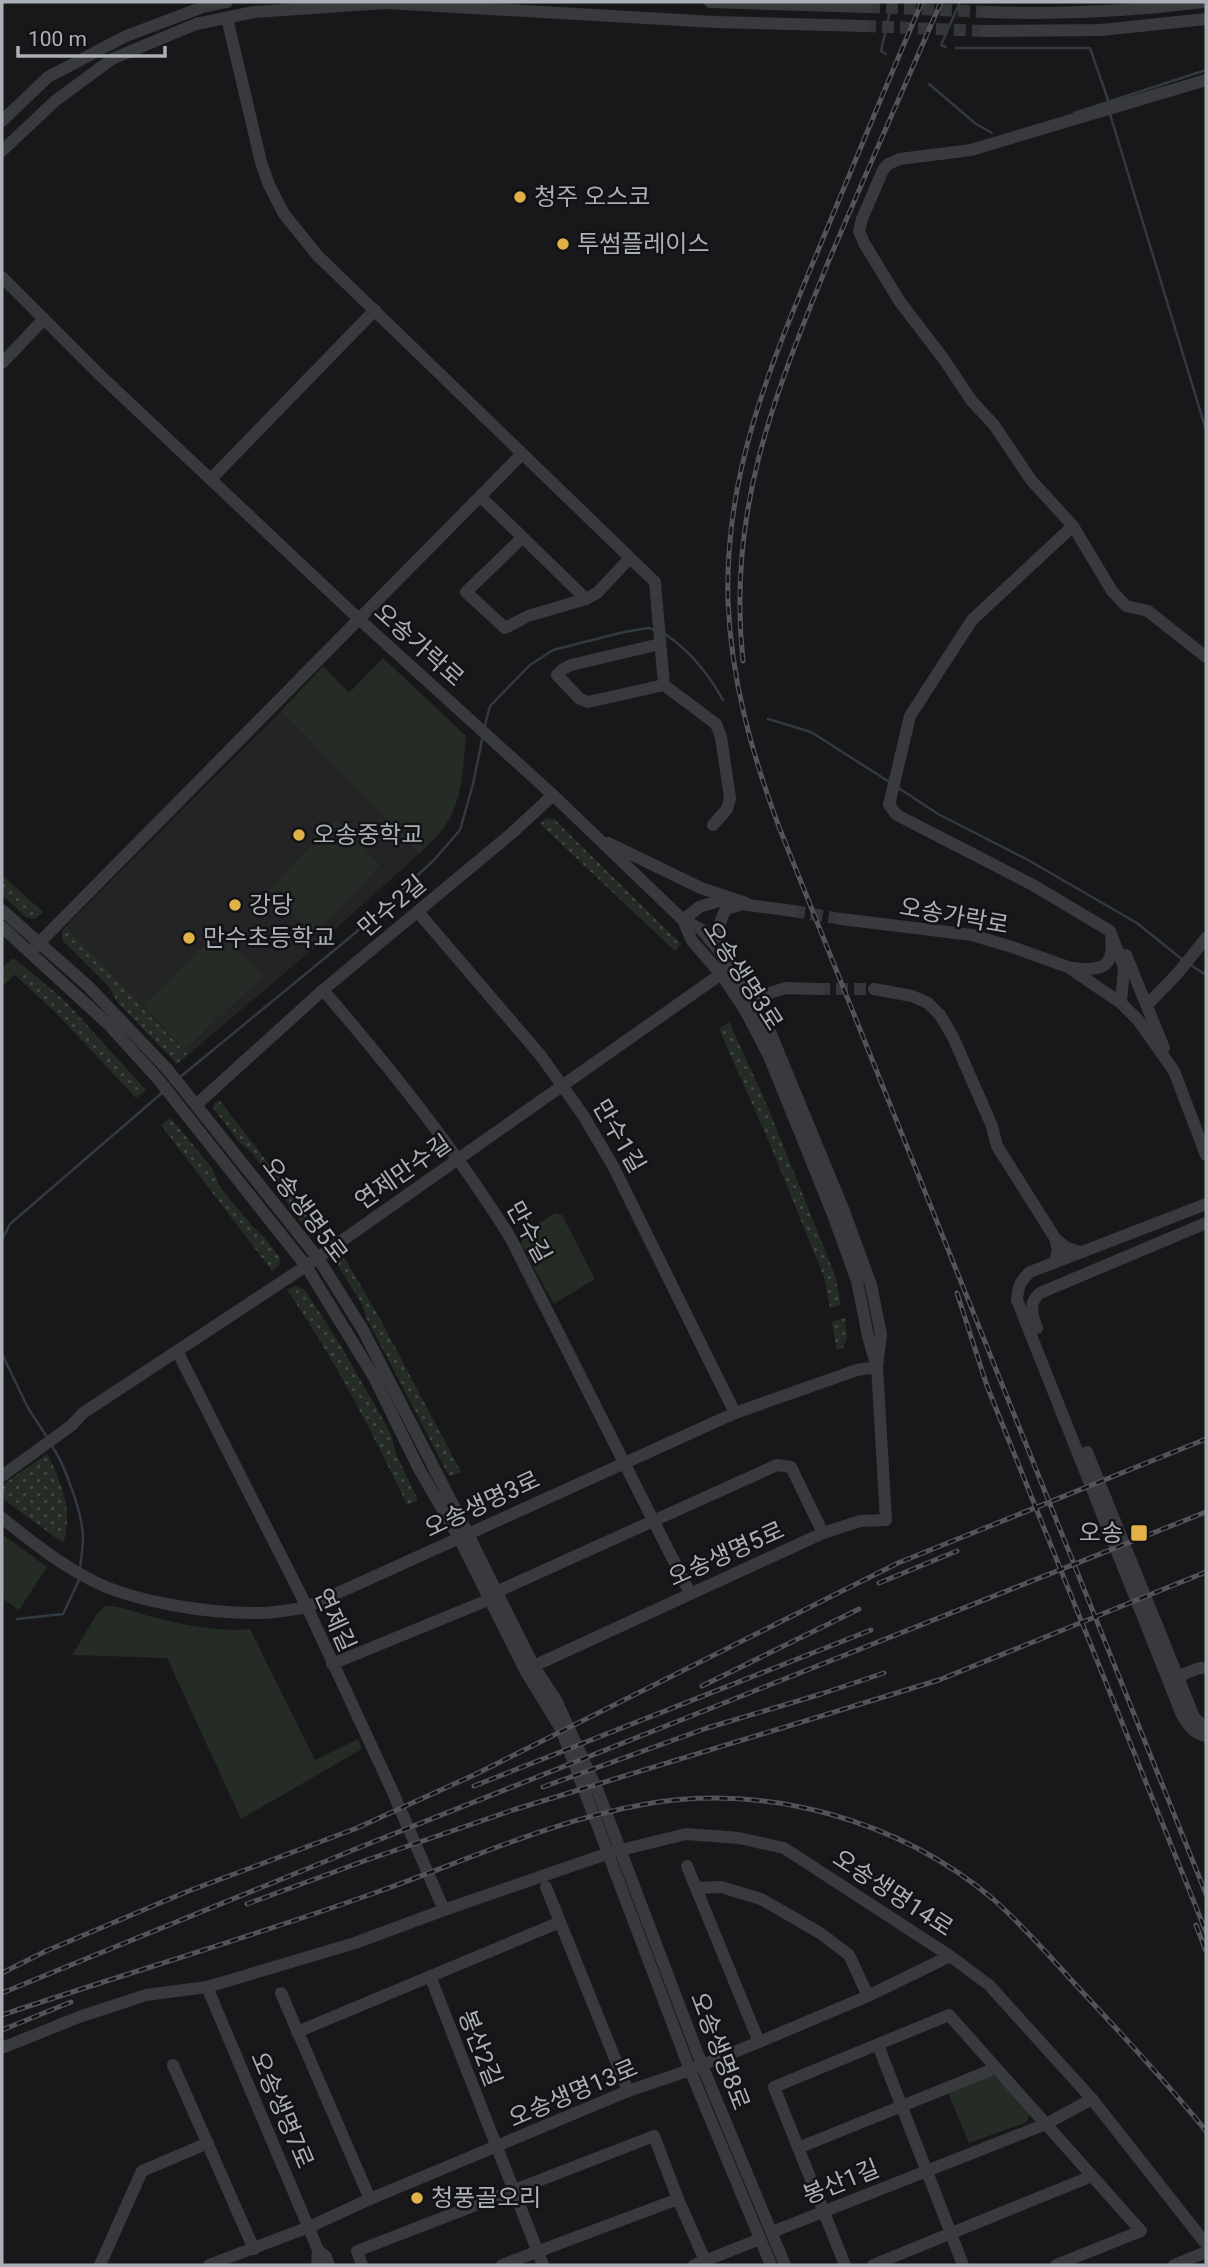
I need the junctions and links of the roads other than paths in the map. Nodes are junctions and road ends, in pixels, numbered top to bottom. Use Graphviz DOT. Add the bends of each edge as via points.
graph roads {
  1 [pos="227,2"];
  2 [pos="710,2"];
  3 [pos="1204,2"];
  4 [pos="868,7"];
  5 [pos="986,12"];
  6 [pos="226,18"];
  7 [pos="1206,19"];
  8 [pos="864,26"];
  9 [pos="986,31"];
  10 [pos="1206,80"];
  11 [pos="2,121"];
  12 [pos="2,152"];
  13 [pos="2,277"];
  14 [pos="375,310"];
  15 [pos="44,319"];
  16 [pos="2,362"];
  17 [pos="522,455"];
  18 [pos="211,479"];
  19 [pos="481,497"];
  20 [pos="1073,526"];
  21 [pos="522,538"];
  22 [pos="630,558"];
  23 [pos="586,599"];
  24 [pos="360,620"];
  25 [pos="660,641"];
  26 [pos="1206,657"];
  27 [pos="664,685"];
  28 [pos="553,795"];
  29 [pos="713,825"];
  30 [pos="596,837"];
  31 [pos="746,903"];
  32 [pos="2,910"];
  33 [pos="793,911"];
  34 [pos="418,912"];
  35 [pos="841,919"];
  36 [pos="683,920"];
  37 [pos="2,927"];
  38 [pos="1110,931"];
  39 [pos="1206,938"];
  40 [pos="34,947"];
  41 [pos="720,952"];
  42 [pos="1068,967"];
  43 [pos="721,974"];
  44 [pos="818,989"];
  45 [pos="874,989"];
  46 [pos="323,990"];
  47 [pos="750,999"];
  48 [pos="1121,1003"];
  49 [pos="1147,1005"];
  50 [pos="1174,1071"];
  51 [pos="564,1086"];
  52 [pos="195,1105"];
  53 [pos="1206,1155"];
  54 [pos="459,1158"];
  55 [pos="1206,1204"];
  56 [pos="1206,1223"];
  57 [pos="1055,1238"];
  58 [pos="1080,1252"];
  59 [pos="318,1258"];
  60 [pos="1055,1262"];
  61 [pos="306,1266"];
  62 [pos="177,1351"];
  63 [pos="877,1367"];
  64 [pos="735,1413"];
  65 [pos="623,1462"];
  66 [pos="2,1476"];
  67 [pos="2,1518"];
  68 [pos="654,1521"];
  69 [pos="822,1533"];
  70 [pos="464,1536"];
  71 [pos="690,1593"];
  72 [pos="492,1596"];
  73 [pos="307,1607"];
  74 [pos="331,1664"];
  75 [pos="529,1667"];
  76 [pos="1206,1668"];
  77 [pos="1173,1679"];
  78 [pos="1206,1725"];
  79 [pos="1206,1737"];
  80 [pos="615,1852"];
  81 [pos="687,1866"];
  82 [pos="546,1886"];
  83 [pos="696,1888"];
  84 [pos="444,1910"];
  85 [pos="560,1922"];
  86 [pos="950,1956"];
  87 [pos="430,1976"];
  88 [pos="207,1987"];
  89 [pos="281,1993"];
  90 [pos="868,1996"];
  91 [pos="298,2032"];
  92 [pos="759,2042"];
  93 [pos="878,2045"];
  94 [pos="2,2048"];
  95 [pos="173,2065"];
  96 [pos="696,2067"];
  97 [pos="996,2068"];
  98 [pos="628,2091"];
  99 [pos="1092,2099"];
  100 [pos="901,2106"];
  101 [pos="1046,2124"];
  102 [pos="208,2143"];
  103 [pos="496,2148"];
  104 [pos="799,2148"];
  105 [pos="926,2171"];
  106 [pos="1092,2176"];
  107 [pos="513,2191"];
  108 [pos="370,2199"];
  109 [pos="678,2199"];
  110 [pos="824,2211"];
  111 [pos="309,2227"];
  112 [pos="951,2234"];
  113 [pos="766,2235"];
  114 [pos="1206,2244"];
  115 [pos="254,2249"];
  116 [pos="318,2250"];
  117 [pos="537,2251"];
  118 [pos="1206,2252"];
  119 [pos="702,2264"];
  120 [pos="100,2265"];
  121 [pos="209,2265"];
  122 [pos="317,2265"];
  123 [pos="329,2265"];
  124 [pos="362,2265"];
  125 [pos="502,2265"];
  126 [pos="543,2265"];
  127 [pos="771,2265"];
  128 [pos="785,2265"];
  129 [pos="845,2265"];
  130 [pos="873,2265"];
  131 [pos="963,2265"];
  132 [pos="1056,2265"];
  133 [pos="1174,2265"];
  1 -- 11 [label="street" via="203,6 126,36 48,77"];
  2 -- 4 [label="street"];
  3 -- 5 [label="street" via="1114,11"];
  6 -- 8 [label="street" via="386,3"];
  6 -- 12 [label="street" via="196,24 112,59 55,101"];
  6 -- 14 [label="street" via="261,162 284,214 318,256"];
  7 -- 9 [label="street" via="1101,30"];
  10 -- 20 [label="street" via="971,150 900,159 883,170 862,219 859,230 864,243 900,302 971,400 995,425 1031,480"];
  13 -- 15 [label="street, 오송가락로"];
  14 -- 17 [label="street"];
  14 -- 18 [label="street"];
  15 -- 16 [label="street"];
  15 -- 18 [label="street, 오송가락로"];
  17 -- 19 [label="street"];
  17 -- 22 [label="street"];
  18 -- 24 [label="street, 오송가락로"];
  19 -- 21 [label="street"];
  19 -- 24 [label="street"];
  20 -- 26 [label="street" via="1126,606 1148,611"];
  20 -- 38 [label="street" via="972,620 910,716 889,805 897,815 1033,885"];
  21 -- 23 [label="street"];
  21 -- 23 [label="street" via="466,592 505,628 528,616"];
  22 -- 23 [label="street"];
  22 -- 25 [label="street" via="655,582"];
  24 -- 28 [label="street, 오송가락로"];
  24 -- 40 [label="street"];
  25 -- 27 [label="street"];
  25 -- 27 [label="street" via="571,665 557,675 588,702"];
  27 -- 29 [label="street" via="716,724 721,737 730,798"];
  28 -- 30 [label="street, 오송가락로"];
  28 -- 34 [label="street, 만수2길"];
  30 -- 31 [label="street" via="701,888"];
  30 -- 36 [label="street, 오송가락로"];
  31 -- 33 [label="street"];
  31 -- 36 [label="street" via="719,901 699,907"];
  31 -- 41 [label="street" via="726,909 720,920"];
  32 -- 40 [label="street, 오송생명5로"];
  34 -- 46 [label="street, 만수2길"];
  34 -- 51 [label="street, 만수1길"];
  35 -- 42 [label="street, 오송가락로" via="972,935"];
  36 -- 41 [label="street, 오송생명3로" via="701,929"];
  36 -- 43 [label="street, 오송생명3로" via="692,941"];
  37 -- 40 [label="street, 오송생명5로"];
  38 -- 42 [label="street" via="1112,950 1101,968"];
  38 -- 48 [label="street" via="1124,967"];
  38 -- 49 [label="street" via="1126,954"];
  39 -- 49 [label="street"];
  40 -- 52 [label="street, 오송생명5로" via="88,986"];
  40 -- 61 [label="street, 오송생명5로" via="158,1079"];
  41 -- 47 [label="street, 오송생명3로"];
  42 -- 48 [label="street, 오송가락로"];
  43 -- 51 [label="street, 연제만수길"];
  43 -- 63 [label="street, 오송생명3로" via="769,1056 832,1212 857,1281"];
  44 -- 47 [label="street" via="786,988"];
  45 -- 57 [label="street" via="912,996 940,1015 992,1126 996,1146"];
  46 -- 52 [label="street, 만수2길"];
  46 -- 54 [label="street, 만수길"];
  47 -- 63 [label="street, 오송생명3로" via="771,1034 871,1285 881,1334"];
  48 -- 50 [label="street, 오송가락로"];
  49 -- 50 [label="street"];
  50 -- 53 [label="street, 오송가락로"];
  51 -- 54 [label="street, 연제만수길"];
  51 -- 64 [label="street, 만수1길" via="613,1166"];
  52 -- 59 [label="street, 오송생명5로"];
  54 -- 59 [label="street, 연제만수길"];
  54 -- 65 [label="street, 만수길" via="510,1237"];
  55 -- 58 [label="street"];
  56 -- 77 [label="street" via="1045,1290 1035,1297 1032,1309"];
  57 -- 58 [label="street" via="1062,1246"];
  57 -- 60 [label="street"];
  58 -- 60 [label="street"];
  59 -- 61 [label="street, 연제만수길"];
  59 -- 70 [label="street, 오송생명5로" via="362,1330"];
  60 -- 77 [label="street" via="1022,1279 1017,1300"];
  61 -- 62 [label="street, 연제만수길"];
  61 -- 70 [label="street, 오송생명5로" via="374,1377 418,1467"];
  62 -- 66 [label="street, 연제만수길" via="83,1413"];
  62 -- 73 [label="street, 연제길"];
  63 -- 64 [label="street, 오송생명3로"];
  63 -- 69 [label="street, 오송생명5로" via="886,1520 860,1521"];
  64 -- 65 [label="street, 오송생명3로"];
  65 -- 68 [label="street, 만수길"];
  65 -- 70 [label="street, 오송생명3로"];
  67 -- 73 [label="street, 오송생명3로" via="51,1557 96,1583 138,1597 253,1614"];
  68 -- 69 [label="street, 오송생명5로" via="777,1465 791,1467"];
  68 -- 71 [label="street, 만수길"];
  68 -- 72 [label="street"];
  69 -- 71 [label="street, 오송생명5로"];
  70 -- 72 [label="street, 오송생명5로"];
  70 -- 73 [label="street, 오송생명3로"];
  71 -- 75 [label="street, 오송생명5로"];
  72 -- 74 [label="street"];
  72 -- 75 [label="street, 오송생명5로"];
  73 -- 74 [label="street, 연제길"];
  74 -- 84 [label="street, 연제길"];
  75 -- 80 [label="street, 오송생명8로" via="556,1700 599,1794"];
  76 -- 77 [label="street"];
  77 -- 78 [label="street" via="1194,1717"];
  77 -- 79 [label="street" via="1188,1725"];
  80 -- 84 [label="street, 오송생명14로"];
  80 -- 86 [label="street, 오송생명14로" via="686,1834 739,1838 784,1848"];
  80 -- 96 [label="street, 오송생명8로"];
  81 -- 83 [label="street"];
  82 -- 85 [label="street"];
  83 -- 90 [label="street" via="721,1887 761,1899 820,1933 849,1955"];
  83 -- 92 [label="street"];
  84 -- 88 [label="street, 오송생명14로" via="355,1944"];
  85 -- 87 [label="street"];
  85 -- 98 [label="street"];
  86 -- 90 [label="street, 오송생명13로"];
  86 -- 99 [label="street, 오송생명14로" via="989,1985"];
  87 -- 91 [label="street"];
  87 -- 103 [label="street, 봉산2길"];
  88 -- 94 [label="street" via="146,1996"];
  88 -- 111 [label="street, 오송생명7로"];
  89 -- 91 [label="street"];
  90 -- 92 [label="street, 오송생명13로"];
  91 -- 108 [label="street"];
  92 -- 96 [label="street, 오송생명13로"];
  93 -- 97 [label="street" via="949,2015"];
  93 -- 100 [label="street"];
  93 -- 104 [label="street" via="774,2087"];
  95 -- 102 [label="street"];
  96 -- 98 [label="street, 오송생명13로"];
  96 -- 113 [label="street, 오송생명8로"];
  97 -- 100 [label="street, 봉산1길"];
  97 -- 101 [label="street"];
  98 -- 103 [label="street, 오송생명13로"];
  99 -- 101 [label="street, 봉산1길"];
  99 -- 114 [label="street, 오송생명14로"];
  100 -- 104 [label="street, 봉산1길"];
  100 -- 105 [label="street"];
  101 -- 105 [label="street, 봉산1길"];
  101 -- 106 [label="street"];
  102 -- 115 [label="street"];
  102 -- 120 [label="street" via="142,2171"];
  103 -- 107 [label="street, 봉산2길"];
  103 -- 108 [label="street, 오송생명13로"];
  104 -- 110 [label="street"];
  105 -- 110 [label="street, 봉산1길"];
  105 -- 112 [label="street"];
  106 -- 112 [label="street"];
  106 -- 132 [label="street" via="1141,2231"];
  107 -- 109 [label="street" via="654,2136"];
  107 -- 117 [label="street, 봉산2길"];
  107 -- 124 [label="street" via="352,2252"];
  108 -- 111 [label="street, 오송생명13로"];
  109 -- 117 [label="street"];
  109 -- 119 [label="street"];
  110 -- 113 [label="street, 봉산1길"];
  110 -- 129 [label="street"];
  111 -- 115 [label="street, 오송생명13로"];
  111 -- 116 [label="street, 오송생명7로"];
  112 -- 130 [label="street"];
  112 -- 131 [label="street"];
  113 -- 119 [label="street, 봉산1길"];
  113 -- 127 [label="street, 오송생명8로"];
  113 -- 128 [label="street, 오송생명8로"];
  115 -- 121 [label="street, 오송생명13로"];
  116 -- 122 [label="street, 오송생명7로"];
  116 -- 123 [label="street, 오송생명7로"];
  117 -- 125 [label="street"];
  117 -- 126 [label="street, 봉산2길"];
  118 -- 133 [label="street"];
}
